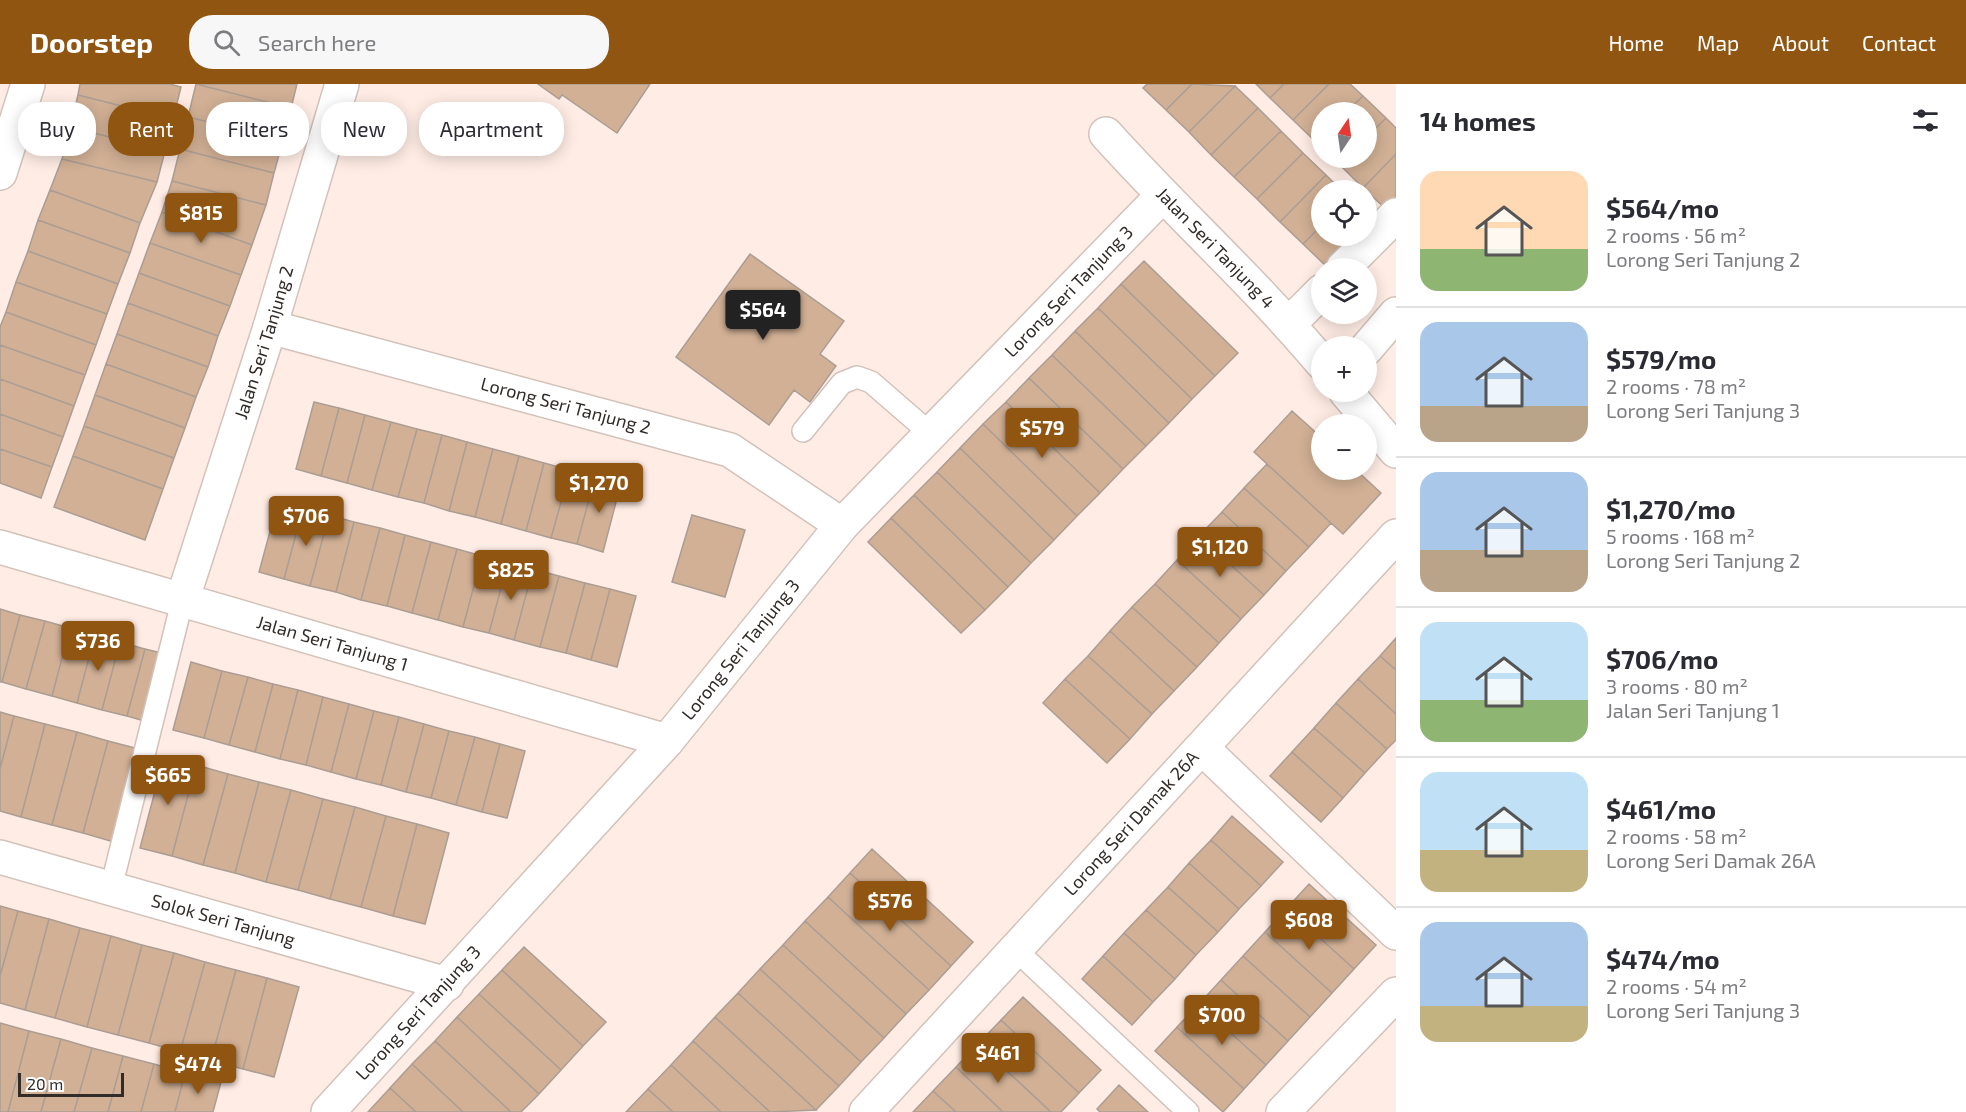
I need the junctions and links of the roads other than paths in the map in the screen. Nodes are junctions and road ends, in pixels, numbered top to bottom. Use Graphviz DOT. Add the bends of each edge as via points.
graph roads {
  1 [pos="28,84"];
  2 [pos="342,84"];
  3 [pos="1106,134"];
  4 [pos="0,173"];
  5 [pos="1162,196"];
  6 [pos="1396,215"];
  7 [pos="1353,258"];
  8 [pos="1311,302"];
  9 [pos="1396,314"];
  10 [pos="1289,324"];
  11 [pos="270,327"];
  12 [pos="1377,336"];
  13 [pos="1311,350"];
  14 [pos="1354,402"];
  15 [pos="803,431"];
  16 [pos="931,434"];
  17 [pos="1396,451"];
  18 [pos="842,525"];
  19 [pos="1396,536"];
  20 [pos="0,547"];
  21 [pos="183,598"];
  22 [pos="667,741"];
  23 [pos="1202,748"];
  24 [pos="0,856"];
  25 [pos="111,888"];
  26 [pos="1396,933"];
  27 [pos="1017,951"];
  28 [pos="447,984"];
  29 [pos="1396,994"];
  30 [pos="328,1112"];
  31 [pos="866,1112"];
  32 [pos="1188,1112"];
  33 [pos="1283,1112"];
  1 -- 4 [label="street"];
  2 -- 11 [label="street, Jalan Seri Tanjung 2"];
  3 -- 5 [label="street, Jalan Seri Tanjung 4"];
  5 -- 10 [label="street, Jalan Seri Tanjung 4"];
  5 -- 16 [label="street, Lorong Seri Tanjung 3"];
  6 -- 7 [label="street"];
  8 -- 10 [label="street"];
  9 -- 12 [label="street"];
  10 -- 13 [label="street, Jalan Seri Tanjung 4"];
  11 -- 18 [label="street, Lorong Seri Tanjung 2" via="730,450"];
  11 -- 21 [label="street, Jalan Seri Tanjung 2"];
  14 -- 17 [label="street"];
  15 -- 16 [label="lane" via="842,384 857,377 871,382"];
  16 -- 18 [label="street, Lorong Seri Tanjung 3"];
  18 -- 22 [label="street, Lorong Seri Tanjung 3"];
  19 -- 23 [label="street, Lorong Seri Damak 26A"];
  20 -- 21 [label="street, Jalan Seri Tanjung 1"];
  21 -- 22 [label="street, Jalan Seri Tanjung 1"];
  21 -- 25 [label="lane"];
  22 -- 28 [label="street, Lorong Seri Tanjung 3"];
  23 -- 26 [label="street"];
  23 -- 27 [label="street, Lorong Seri Damak 26A"];
  24 -- 25 [label="street, Solok Seri Tanjung"];
  25 -- 28 [label="street, Solok Seri Tanjung"];
  27 -- 31 [label="street, Lorong Seri Damak 26A"];
  27 -- 32 [label="lane"];
  28 -- 30 [label="street, Lorong Seri Tanjung 3"];
  29 -- 33 [label="street"];
}
